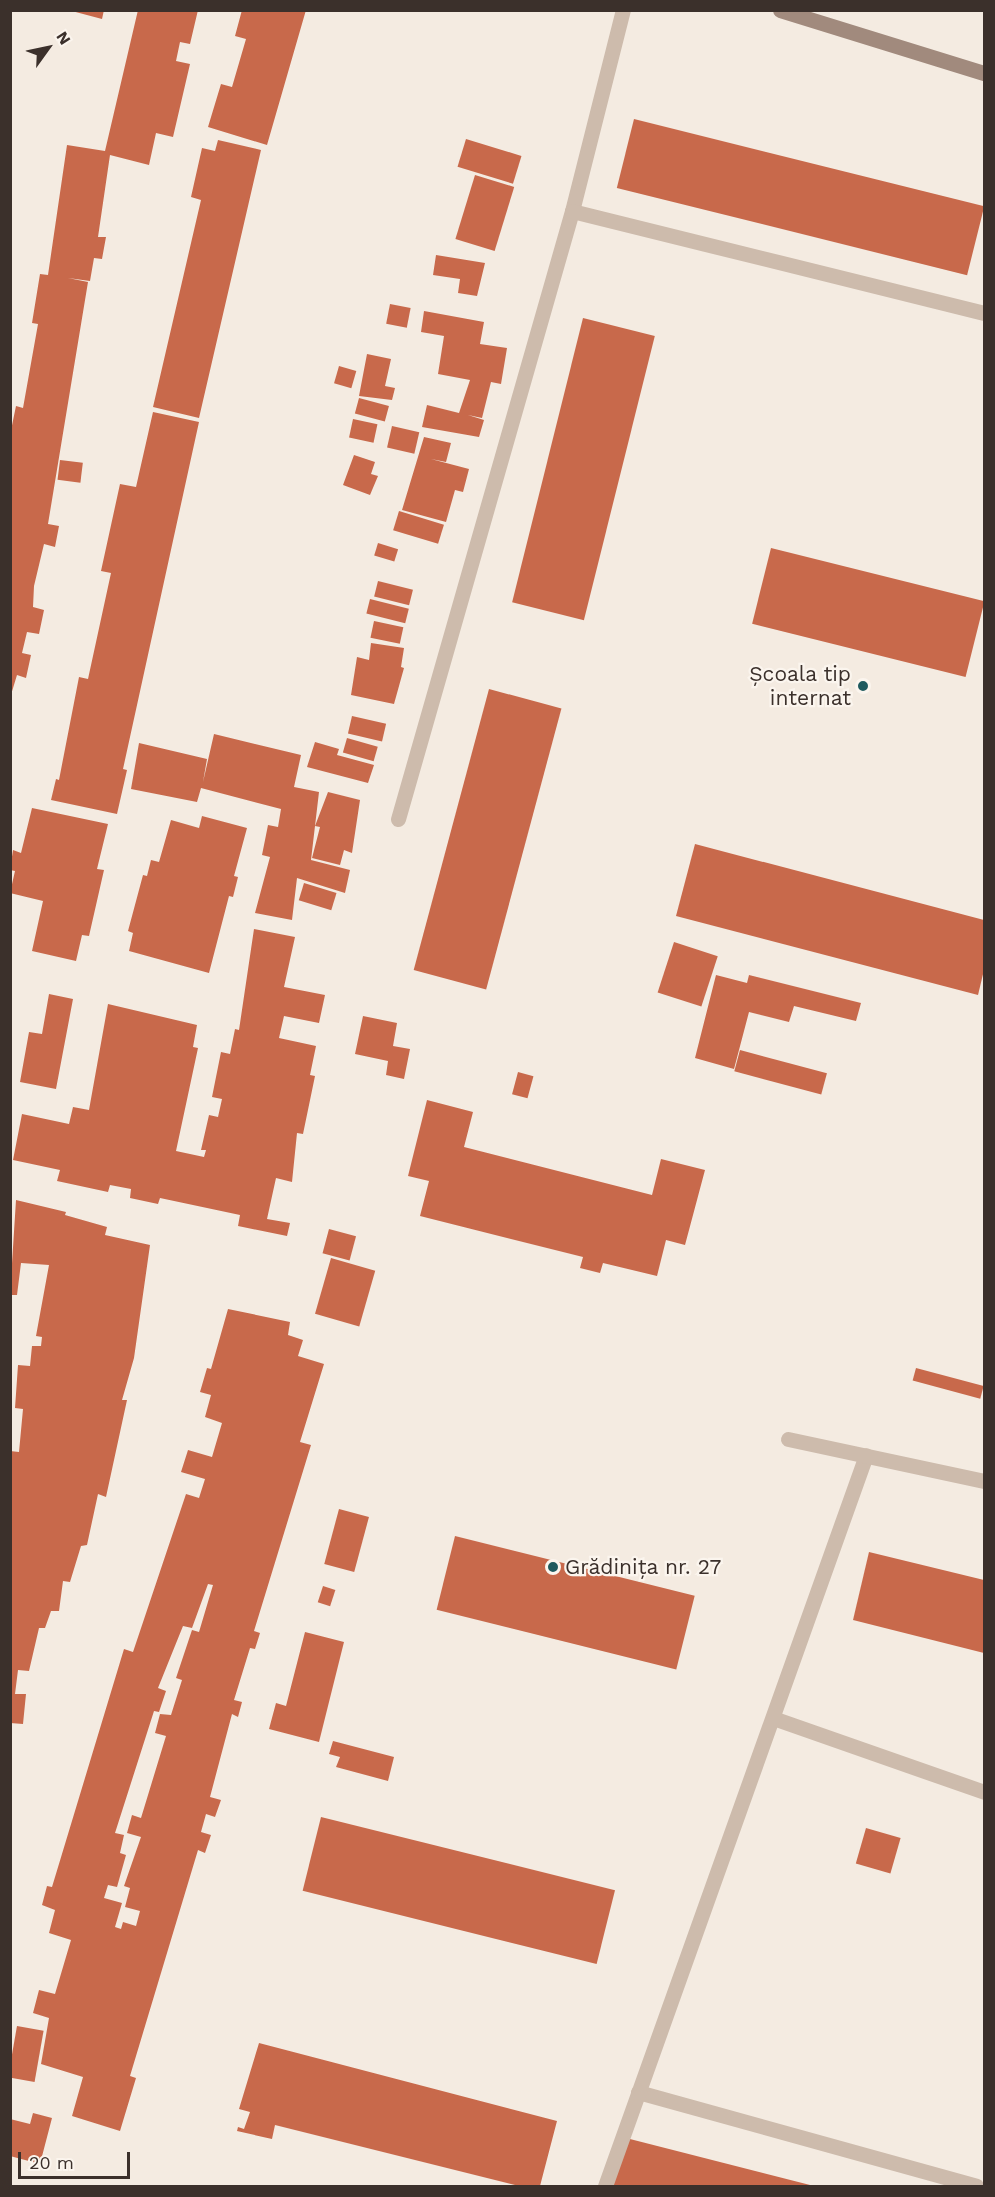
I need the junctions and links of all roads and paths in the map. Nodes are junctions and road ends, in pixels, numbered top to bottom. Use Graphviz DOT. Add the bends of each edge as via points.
graph roads {
  1 [pos="623,10"];
  2 [pos="780,10"];
  3 [pos="984,73"];
  4 [pos="572,211"];
  5 [pos="984,313"];
  6 [pos="398,819"];
  7 [pos="788,1439"];
  8 [pos="866,1455"];
  9 [pos="984,1481"];
  10 [pos="773,1718"];
  11 [pos="984,1792"];
  12 [pos="638,2091"];
  13 [pos="605,2187"];
  14 [pos="976,2187"];
  1 -- 4 [label="street"];
  2 -- 3 [label="street"];
  4 -- 5 [label="street"];
  4 -- 6 [label="street"];
  7 -- 8 [label="street"];
  8 -- 9 [label="street"];
  8 -- 10 [label="street"];
  10 -- 11 [label="street"];
  10 -- 12 [label="street"];
  12 -- 13 [label="street"];
  12 -- 14 [label="street"];
}
